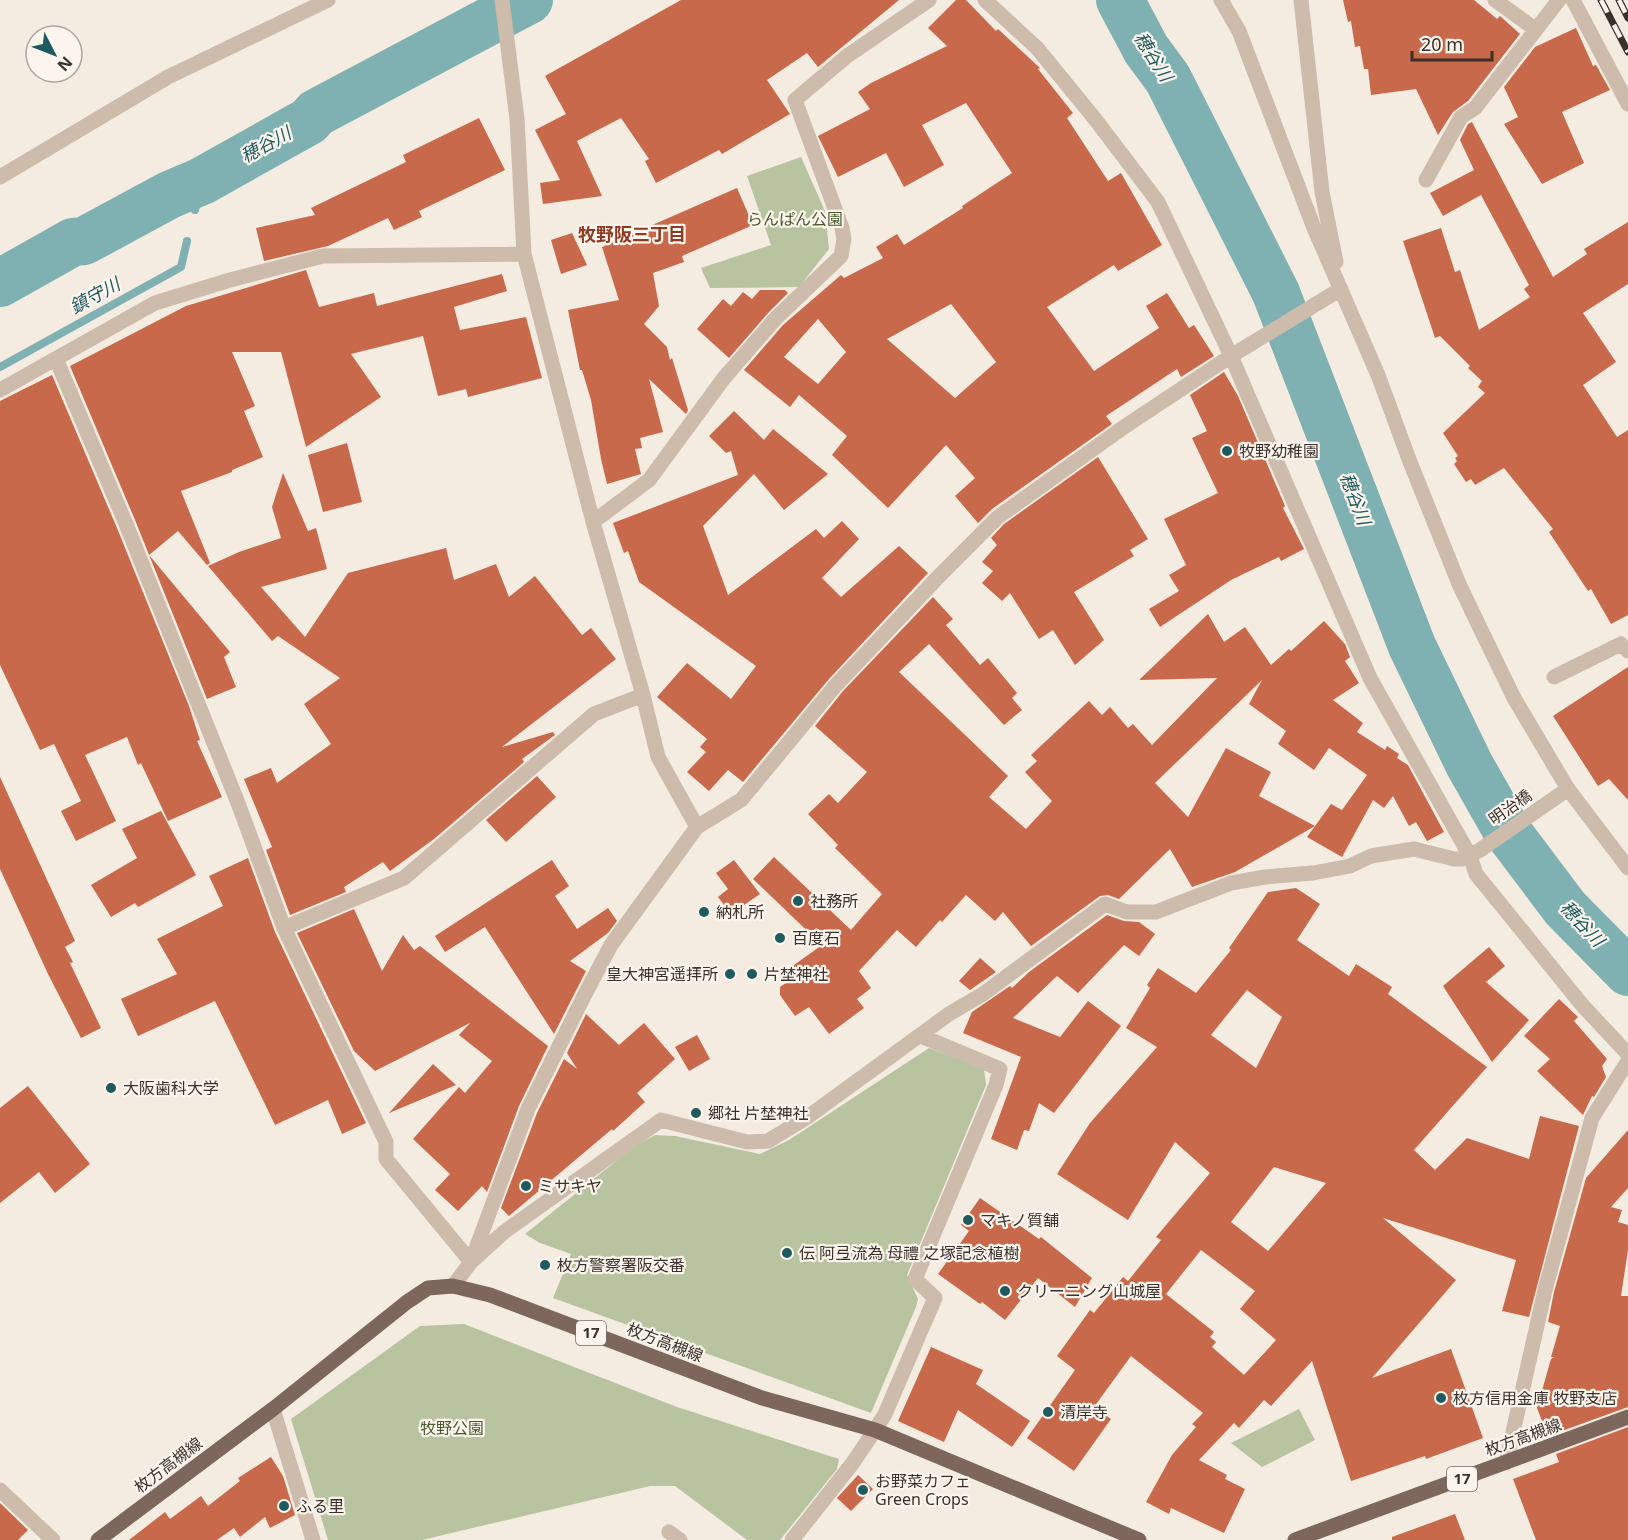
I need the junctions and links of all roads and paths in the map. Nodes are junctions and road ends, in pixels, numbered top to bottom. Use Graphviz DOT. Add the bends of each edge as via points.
graph roads {
  1 [pos="328,0"];
  2 [pos="502,0"];
  3 [pos="929,0"];
  4 [pos="985,0"];
  5 [pos="1221,0"];
  6 [pos="1301,0"];
  7 [pos="1495,0"];
  8 [pos="1559,0"];
  9 [pos="1573,0"];
  10 [pos="1534,29"];
  11 [pos="1628,104"];
  12 [pos="0,177"];
  13 [pos="1425,180"];
  14 [pos="524,254"];
  15 [pos="1336,293"];
  16 [pos="1233,355"];
  17 [pos="56,359"];
  18 [pos="0,390"];
  19 [pos="593,522"];
  20 [pos="1628,651"];
  21 [pos="1554,677"];
  22 [pos="643,695"];
  23 [pos="1564,792"];
  24 [pos="697,827"];
  25 [pos="1475,853"];
  26 [pos="1628,868"];
  27 [pos="284,928"];
  28 [pos="921,1036"];
  29 [pos="1628,1054"];
  30 [pos="1628,1061"];
  31 [pos="471,1262"];
  32 [pos="453,1286"];
  33 [pos="273,1409"];
  34 [pos="1628,1417"];
  35 [pos="876,1430"];
  36 [pos="1506,1463"];
  37 [pos="0,1490"];
  38 [pos="53,1540"];
  39 [pos="98,1540"];
  40 [pos="313,1540"];
  41 [pos="792,1540"];
  42 [pos="1139,1540"];
  43 [pos="1295,1540"];
  1 -- 12 [label="street" via="168,77"];
  2 -- 14 [label="street" via="517,120"];
  3 -- 19 [label="street" via="847,56 795,100 842,228 840,256 776,318 724,378 649,480"];
  4 -- 16 [label="street" via="1037,48 1158,202"];
  5 -- 15 [label="street" via="1239,31"];
  6 -- 15 [label="street"];
  7 -- 10 [label="street"];
  8 -- 10 [label="street"];
  9 -- 11 [label="street"];
  10 -- 13 [label="street" via="1475,108 1461,117"];
  14 -- 17 [label="street" via="323,256 155,303"];
  14 -- 19 [label="street"];
  15 -- 16 [label="street"];
  15 -- 23 [label="street" via="1378,375 1459,584"];
  16 -- 24 [label="street" via="1124,426 998,517 836,685 741,800"];
  16 -- 25 [label="street" via="1370,678"];
  17 -- 18 [label="street"];
  17 -- 27 [label="street" via="238,802"];
  19 -- 22 [label="street"];
  20 -- 21 [label="street" via="1621,644"];
  22 -- 24 [label="street" via="658,757"];
  22 -- 27 [label="street" via="594,714 404,878"];
  23 -- 25 [label="street, 明治橋"];
  23 -- 26 [label="street"];
  24 -- 31 [label="street" via="611,945 583,998 528,1109"];
  25 -- 28 [label="street" via="1454,859 1414,849 1371,856 1350,866 1232,883 1156,912 1127,912 1105,904"];
  25 -- 29 [label="street" via="1476,874 1582,1006"];
  27 -- 31 [label="street" via="386,1142 386,1159"];
  28 -- 31 [label="street" via="768,1141 747,1142 662,1120 504,1232"];
  28 -- 35 [label="street" via="1000,1069 915,1279 935,1298"];
  30 -- 36 [label="street" via="1592,1118 1545,1290"];
  31 -- 32 [label="street"];
  32 -- 33 [label="main road, 枚方高槻線 / 17" via="428,1288 407,1302"];
  32 -- 35 [label="main road, 枚方高槻線 / 17" via="490,1294 762,1398"];
  33 -- 39 [label="main road, 枚方高槻線 / 17"];
  33 -- 40 [label="street"];
  34 -- 36 [label="main road, 枚方高槻線 / 17"];
  35 -- 41 [label="street"];
  35 -- 42 [label="main road, 枚方高槻線 / 17"];
  36 -- 43 [label="main road, 枚方高槻線 / 17"];
  37 -- 38 [label="street"];
}
